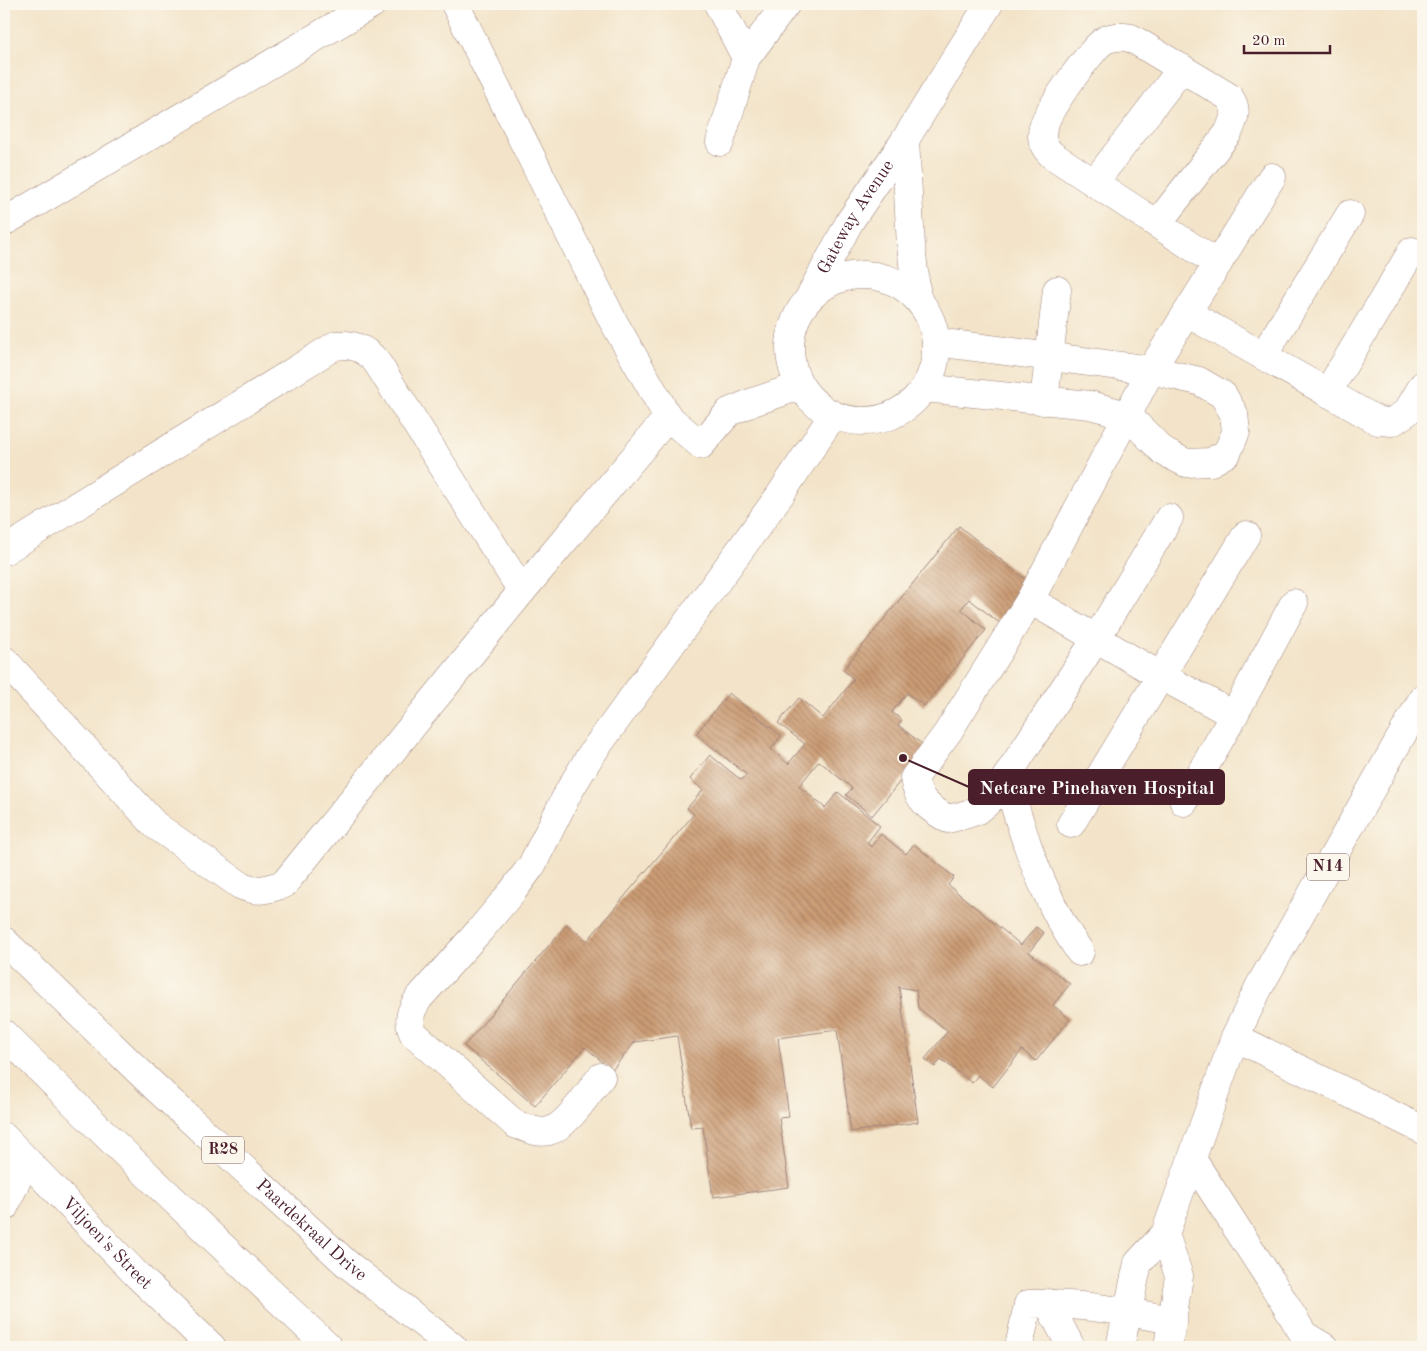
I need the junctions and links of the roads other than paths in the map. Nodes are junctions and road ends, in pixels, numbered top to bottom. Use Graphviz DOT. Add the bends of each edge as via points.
graph roads {
  1 [pos="372,4"];
  2 [pos="455,4"];
  3 [pos="718,4"];
  4 [pos="786,4"];
  5 [pos="989,4"];
  6 [pos="746,58"];
  7 [pos="1182,68"];
  8 [pos="905,140"];
  9 [pos="720,142"];
  10 [pos="1272,177"];
  11 [pos="1094,183"];
  12 [pos="1350,214"];
  13 [pos="4,222"];
  14 [pos="1157,224"];
  15 [pos="1412,251"];
  16 [pos="1218,264"];
  17 [pos="1057,290"];
  18 [pos="810,297"];
  19 [pos="917,298"];
  20 [pos="1187,313"];
  21 [pos="936,342"];
  22 [pos="1263,356"];
  23 [pos="1050,357"];
  24 [pos="1151,370"];
  25 [pos="1423,385"];
  26 [pos="800,386"];
  27 [pos="924,388"];
  28 [pos="1328,393"];
  29 [pos="1044,400"];
  30 [pos="833,415"];
  31 [pos="1127,415"];
  32 [pos="668,417"];
  33 [pos="1169,518"];
  34 [pos="1246,535"];
  35 [pos="4,551"];
  36 [pos="522,591"];
  37 [pos="1030,600"];
  38 [pos="1294,603"];
  39 [pos="1096,639"];
  40 [pos="4,660"];
  41 [pos="1161,676"];
  42 [pos="1423,698"];
  43 [pos="1234,715"];
  44 [pos="1006,778"];
  45 [pos="1184,802"];
  46 [pos="1071,824"];
  47 [pos="4,941"];
  48 [pos="1080,952"];
  49 [pos="4,1034"];
  50 [pos="1235,1037"];
  51 [pos="601,1077"];
  52 [pos="1423,1130"];
  53 [pos="4,1137"];
  54 [pos="1192,1159"];
  55 [pos="26,1160"];
  56 [pos="4,1208"];
  57 [pos="1165,1234"];
  58 [pos="1048,1303"];
  59 [pos="1127,1312"];
  60 [pos="1173,1320"];
  61 [pos="1312,1343"];
  62 [pos="212,1347"];
  63 [pos="328,1347"];
  64 [pos="453,1347"];
  65 [pos="1019,1347"];
  66 [pos="1071,1347"];
  67 [pos="1120,1347"];
  68 [pos="1168,1347"];
  1 -- 13 [label="main road"];
  2 -- 32 [label="main road" via="613,321"];
  3 -- 6 [label="main road"];
  4 -- 6 [label="main road"];
  5 -- 8 [label="main road, Gateway Avenue"];
  6 -- 9 [label="main road"];
  7 -- 11 [label="main road"];
  7 -- 11 [label="main road" via="1131,38 1121,36 1104,40 1097,46 1046,119 1042,135 1044,146 1052,155"];
  7 -- 14 [label="main road" via="1234,102 1234,120 1228,133"];
  8 -- 18 [label="main road, Gateway Avenue" via="850,221"];
  8 -- 19 [label="main road, Gateway Avenue"];
  10 -- 16 [label="main road"];
  11 -- 14 [label="main road"];
  12 -- 22 [label="main road"];
  14 -- 16 [label="main road"];
  15 -- 28 [label="main road"];
  16 -- 20 [label="main road"];
  17 -- 23 [label="main road"];
  18 -- 19 [label="main road" via="828,282 852,275 876,275 898,283"];
  18 -- 26 [label="main road" via="796,317 790,340 791,365"];
  19 -- 21 [label="main road" via="930,319"];
  20 -- 22 [label="main road"];
  20 -- 24 [label="main road"];
  21 -- 23 [label="main road"];
  21 -- 27 [label="main road" via="934,366"];
  22 -- 28 [label="main road"];
  23 -- 24 [label="main road"];
  23 -- 29 [label="main road"];
  24 -- 31 [label="main road"];
  24 -- 31 [label="main road" via="1199,381 1223,395 1234,414 1236,432 1227,453 1211,462 1186,463 1164,452"];
  25 -- 28 [label="main road" via="1407,412 1392,422 1378,421"];
  26 -- 30 [label="main road" via="814,402"];
  26 -- 32 [label="main road" via="729,412 701,445"];
  27 -- 29 [label="main road"];
  27 -- 30 [label="main road" via="893,414 873,420"];
  29 -- 31 [label="main road" via="1090,405"];
  30 -- 51 [label="main road" via="780,495 590,756 569,790 532,865 412,1008 409,1020 414,1033 515,1124 532,1131 549,1131 563,1124"];
  31 -- 37 [label="main road"];
  32 -- 36 [label="main road"];
  33 -- 39 [label="main road"];
  34 -- 41 [label="main road"];
  35 -- 36 [label="main road" via="336,345 349,344 376,361"];
  36 -- 40 [label="main road" via="284,884 263,891 240,885 155,825"];
  37 -- 39 [label="main road"];
  37 -- 44 [label="main road" via="948,732 914,778 922,802 948,819 986,806"];
  38 -- 43 [label="main road"];
  39 -- 41 [label="main road"];
  39 -- 44 [label="main road"];
  41 -- 43 [label="main road"];
  41 -- 46 [label="main road"];
  42 -- 50 [label="main road, N14" via="1259,987"];
  43 -- 45 [label="main road"];
  44 -- 48 [label="main road" via="1046,893"];
  47 -- 64 [label="main road, Paardekraal Drive / R28" via="155,1087 346,1263"];
  49 -- 63 [label="main road"];
  50 -- 52 [label="main road"];
  50 -- 54 [label="main road, N14"];
  53 -- 55 [label="main road, Viljoen's Street"];
  54 -- 57 [label="main road, N14"];
  54 -- 61 [label="main road"];
  55 -- 56 [label="main road"];
  55 -- 62 [label="main road, Viljoen's Street"];
  57 -- 59 [label="main road, N14" via="1138,1263"];
  57 -- 60 [label="main road" via="1179,1276"];
  58 -- 59 [label="main road"];
  58 -- 65 [label="main road" via="1028,1304"];
  58 -- 66 [label="main road"];
  59 -- 60 [label="main road"];
  59 -- 67 [label="main road, N14"];
  60 -- 68 [label="main road"];
}
